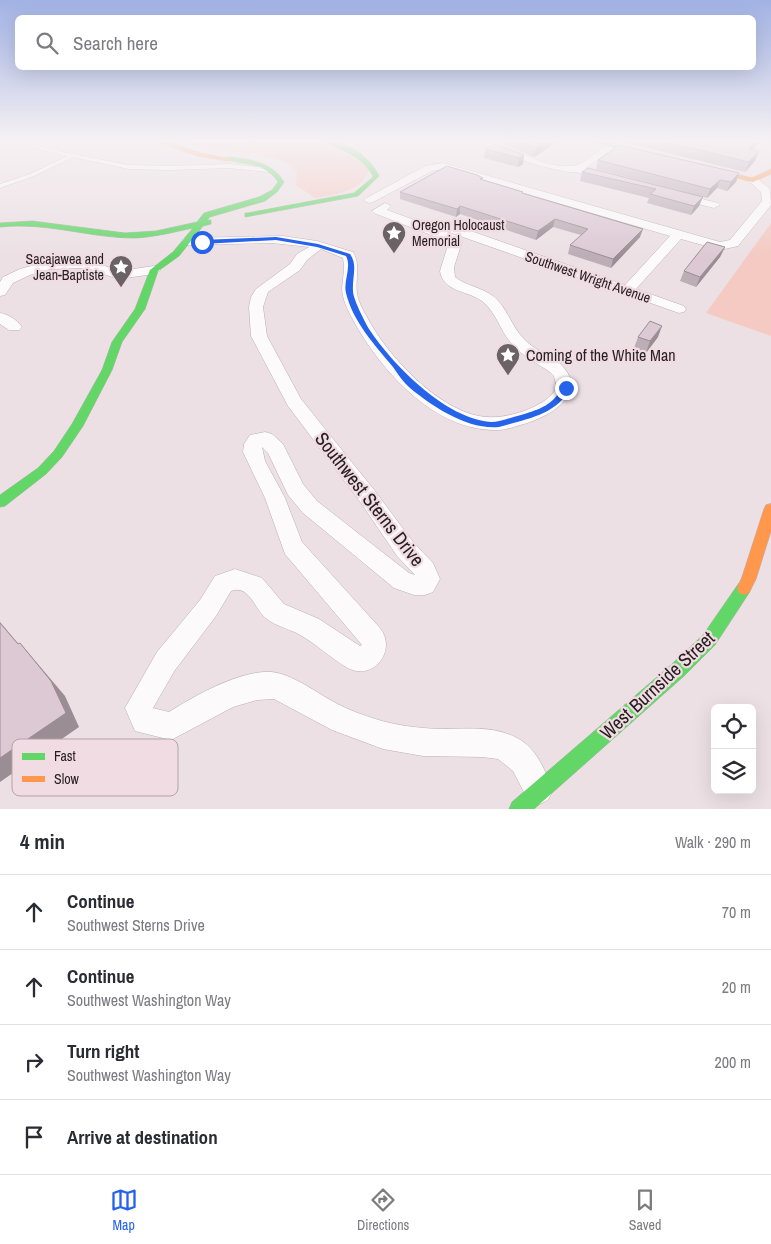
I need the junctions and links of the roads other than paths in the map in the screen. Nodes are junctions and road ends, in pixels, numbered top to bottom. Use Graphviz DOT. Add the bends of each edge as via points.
graph roads {
  1 [pos="18,180"];
  2 [pos="281,180"];
  3 [pos="373,180"];
  4 [pos="408,180"];
  5 [pos="489,180"];
  6 [pos="753,180"];
  7 [pos="0,186"];
  8 [pos="668,193"];
  9 [pos="356,195"];
  10 [pos="370,200"];
  11 [pos="714,205"];
  12 [pos="385,206"];
  13 [pos="202,223"];
  14 [pos="0,225"];
  15 [pos="678,235"];
  16 [pos="188,241"];
  17 [pos="318,246"];
  18 [pos="154,270"];
  19 [pos="627,291"];
  20 [pos="0,292"];
  21 [pos="679,309"];
  22 [pos="0,317"];
  23 [pos="14,327"];
  24 [pos="0,502"];
  25 [pos="771,509"];
  26 [pos="540,796"];
  27 [pos="519,809"];
  1 -- 7 [label="lane"];
  2 -- 13 [label="street" via="272,194 207,215"];
  3 -- 9 [label="street"];
  4 -- 10 [label="street"];
  5 -- 15 [label="street"];
  6 -- 15 [label="street" via="766,190 768,201 736,242 712,245"];
  8 -- 11 [label="street"];
  9 -- 10 [label="street, Southwest Wright Avenue"];
  9 -- 13 [label="street"];
  10 -- 12 [label="street, Southwest Wright Avenue"];
  12 -- 17 [label="street" via="378,210 454,239 455,249 447,267 452,282 487,299 512,335 562,374 566,388 561,398 549,408 491,424 458,415 432,401 412,385 366,329 349,292 351,258"];
  12 -- 19 [label="street, Southwest Wright Avenue"];
  13 -- 14 [label="street" via="134,235 46,222"];
  13 -- 16 [label="street"];
  15 -- 19 [label="street"];
  16 -- 17 [label="street" via="216,243 276,239"];
  16 -- 18 [label="street"];
  17 -- 26 [label="street, Southwest Sterns Drive" via="258,297 259,336 294,402 429,579 425,585 402,581 356,546 310,508 295,489 271,443 265,439 257,440 252,444 255,461 275,498 293,546 371,636 374,650 366,658 356,659 310,627 276,612 254,585 235,579 223,584 166,661 138,708 145,721 171,726 229,697 271,684 336,717 391,738 440,743 484,742 506,747 526,764"];
  18 -- 20 [label="street" via="118,275 88,264 49,265 8,280"];
  18 -- 24 [label="street" via="140,309 117,342 107,370 77,426 42,471"];
  19 -- 21 [label="street, Southwest Wright Avenue"];
  22 -- 23 [label="street"];
  25 -- 26 [label="street, West Burnside Street" via="749,579 709,640"];
  26 -- 27 [label="street, West Burnside Street"];
}
